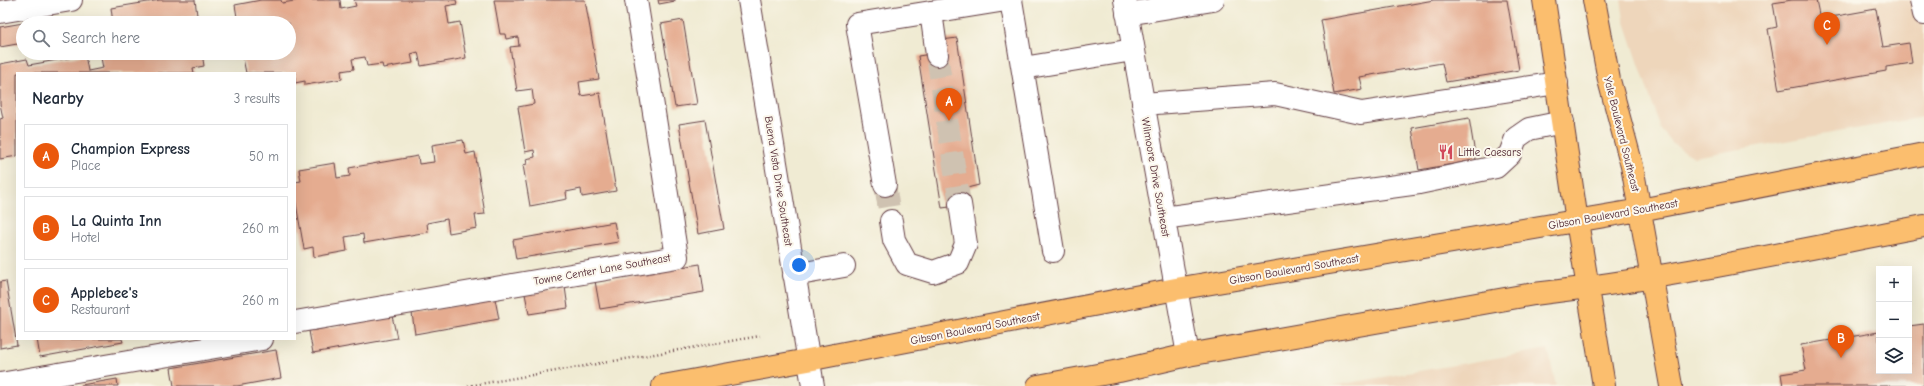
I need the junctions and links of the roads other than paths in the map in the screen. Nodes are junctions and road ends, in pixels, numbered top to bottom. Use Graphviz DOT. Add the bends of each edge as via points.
graph roads {
  1 [pos="71,0"];
  2 [pos="636,0"];
  3 [pos="749,0"];
  4 [pos="1006,0"];
  5 [pos="1011,0"];
  6 [pos="1213,0"];
  7 [pos="1544,0"];
  8 [pos="1594,0"];
  9 [pos="1921,0"];
  10 [pos="1126,7"];
  11 [pos="0,12"];
  12 [pos="930,12"];
  13 [pos="1924,14"];
  14 [pos="1133,50"];
  15 [pos="937,55"];
  16 [pos="1024,68"];
  17 [pos="1558,83"];
  18 [pos="1143,104"];
  19 [pos="1563,122"];
  20 [pos="1924,154"];
  21 [pos="885,185"];
  22 [pos="960,204"];
  23 [pos="1640,210"];
  24 [pos="1163,218"];
  25 [pos="891,221"];
  26 [pos="1577,221"];
  27 [pos="1924,226"];
  28 [pos="1053,251"];
  29 [pos="844,266"];
  30 [pos="794,275"];
  31 [pos="1652,276"];
  32 [pos="1588,288"];
  33 [pos="1176,289"];
  34 [pos="296,322"];
  35 [pos="256,340"];
  36 [pos="1188,355"];
  37 [pos="808,360"];
  38 [pos="1116,378"];
  39 [pos="0,384"];
  40 [pos="663,386"];
  41 [pos="813,386"];
  42 [pos="1038,386"];
  43 [pos="1604,386"];
  44 [pos="1671,386"];
  1 -- 11 [label="street"];
  2 -- 34 [label="street, Towne Center Lane Southeast" via="677,257"];
  3 -- 30 [label="street, Buena Vista Drive Southeast"];
  4 -- 12 [label="street"];
  5 -- 16 [label="street"];
  6 -- 10 [label="street"];
  7 -- 17 [label="main road"];
  8 -- 23 [label="main road, Yale Boulevard Southeast" via="1609,80 1632,166"];
  9 -- 13 [label="street"];
  10 -- 14 [label="street, Wilmoore Drive Southeast"];
  12 -- 15 [label="street"];
  12 -- 21 [label="street" via="857,24"];
  14 -- 16 [label="street"];
  14 -- 18 [label="street, Wilmoore Drive Southeast"];
  16 -- 28 [label="street"];
  17 -- 18 [label="street" via="1361,113 1275,94"];
  17 -- 19 [label="main road"];
  18 -- 24 [label="street, Wilmoore Drive Southeast"];
  19 -- 24 [label="street" via="1529,129 1516,138 1510,154 1496,167 1411,184"];
  19 -- 26 [label="main road"];
  20 -- 23 [label="main road, Gibson Boulevard Southeast"];
  22 -- 25 [label="street" via="966,244 958,263 933,272 907,264 894,240"];
  23 -- 26 [label="main road, Gibson Boulevard Southeast"];
  23 -- 31 [label="main road, Yale Boulevard Southeast"];
  24 -- 33 [label="street, Wilmoore Drive Southeast"];
  26 -- 32 [label="main road"];
  26 -- 33 [label="main road, Gibson Boulevard Southeast"];
  27 -- 31 [label="main road"];
  29 -- 30 [label="street"];
  30 -- 37 [label="street, Buena Vista Drive Southeast"];
  31 -- 32 [label="main road"];
  31 -- 44 [label="main road, Yale Boulevard Southeast"];
  32 -- 36 [label="main road" via="1534,294"];
  32 -- 43 [label="main road"];
  33 -- 36 [label="street, Wilmoore Drive Southeast"];
  33 -- 37 [label="main road, Gibson Boulevard Southeast"];
  35 -- 39 [label="street"];
  36 -- 38 [label="main road"];
  37 -- 40 [label="main road, Gibson Boulevard Southeast"];
  37 -- 41 [label="street, Buena Vista Drive Southeast"];
  38 -- 42 [label="main road"];
}
